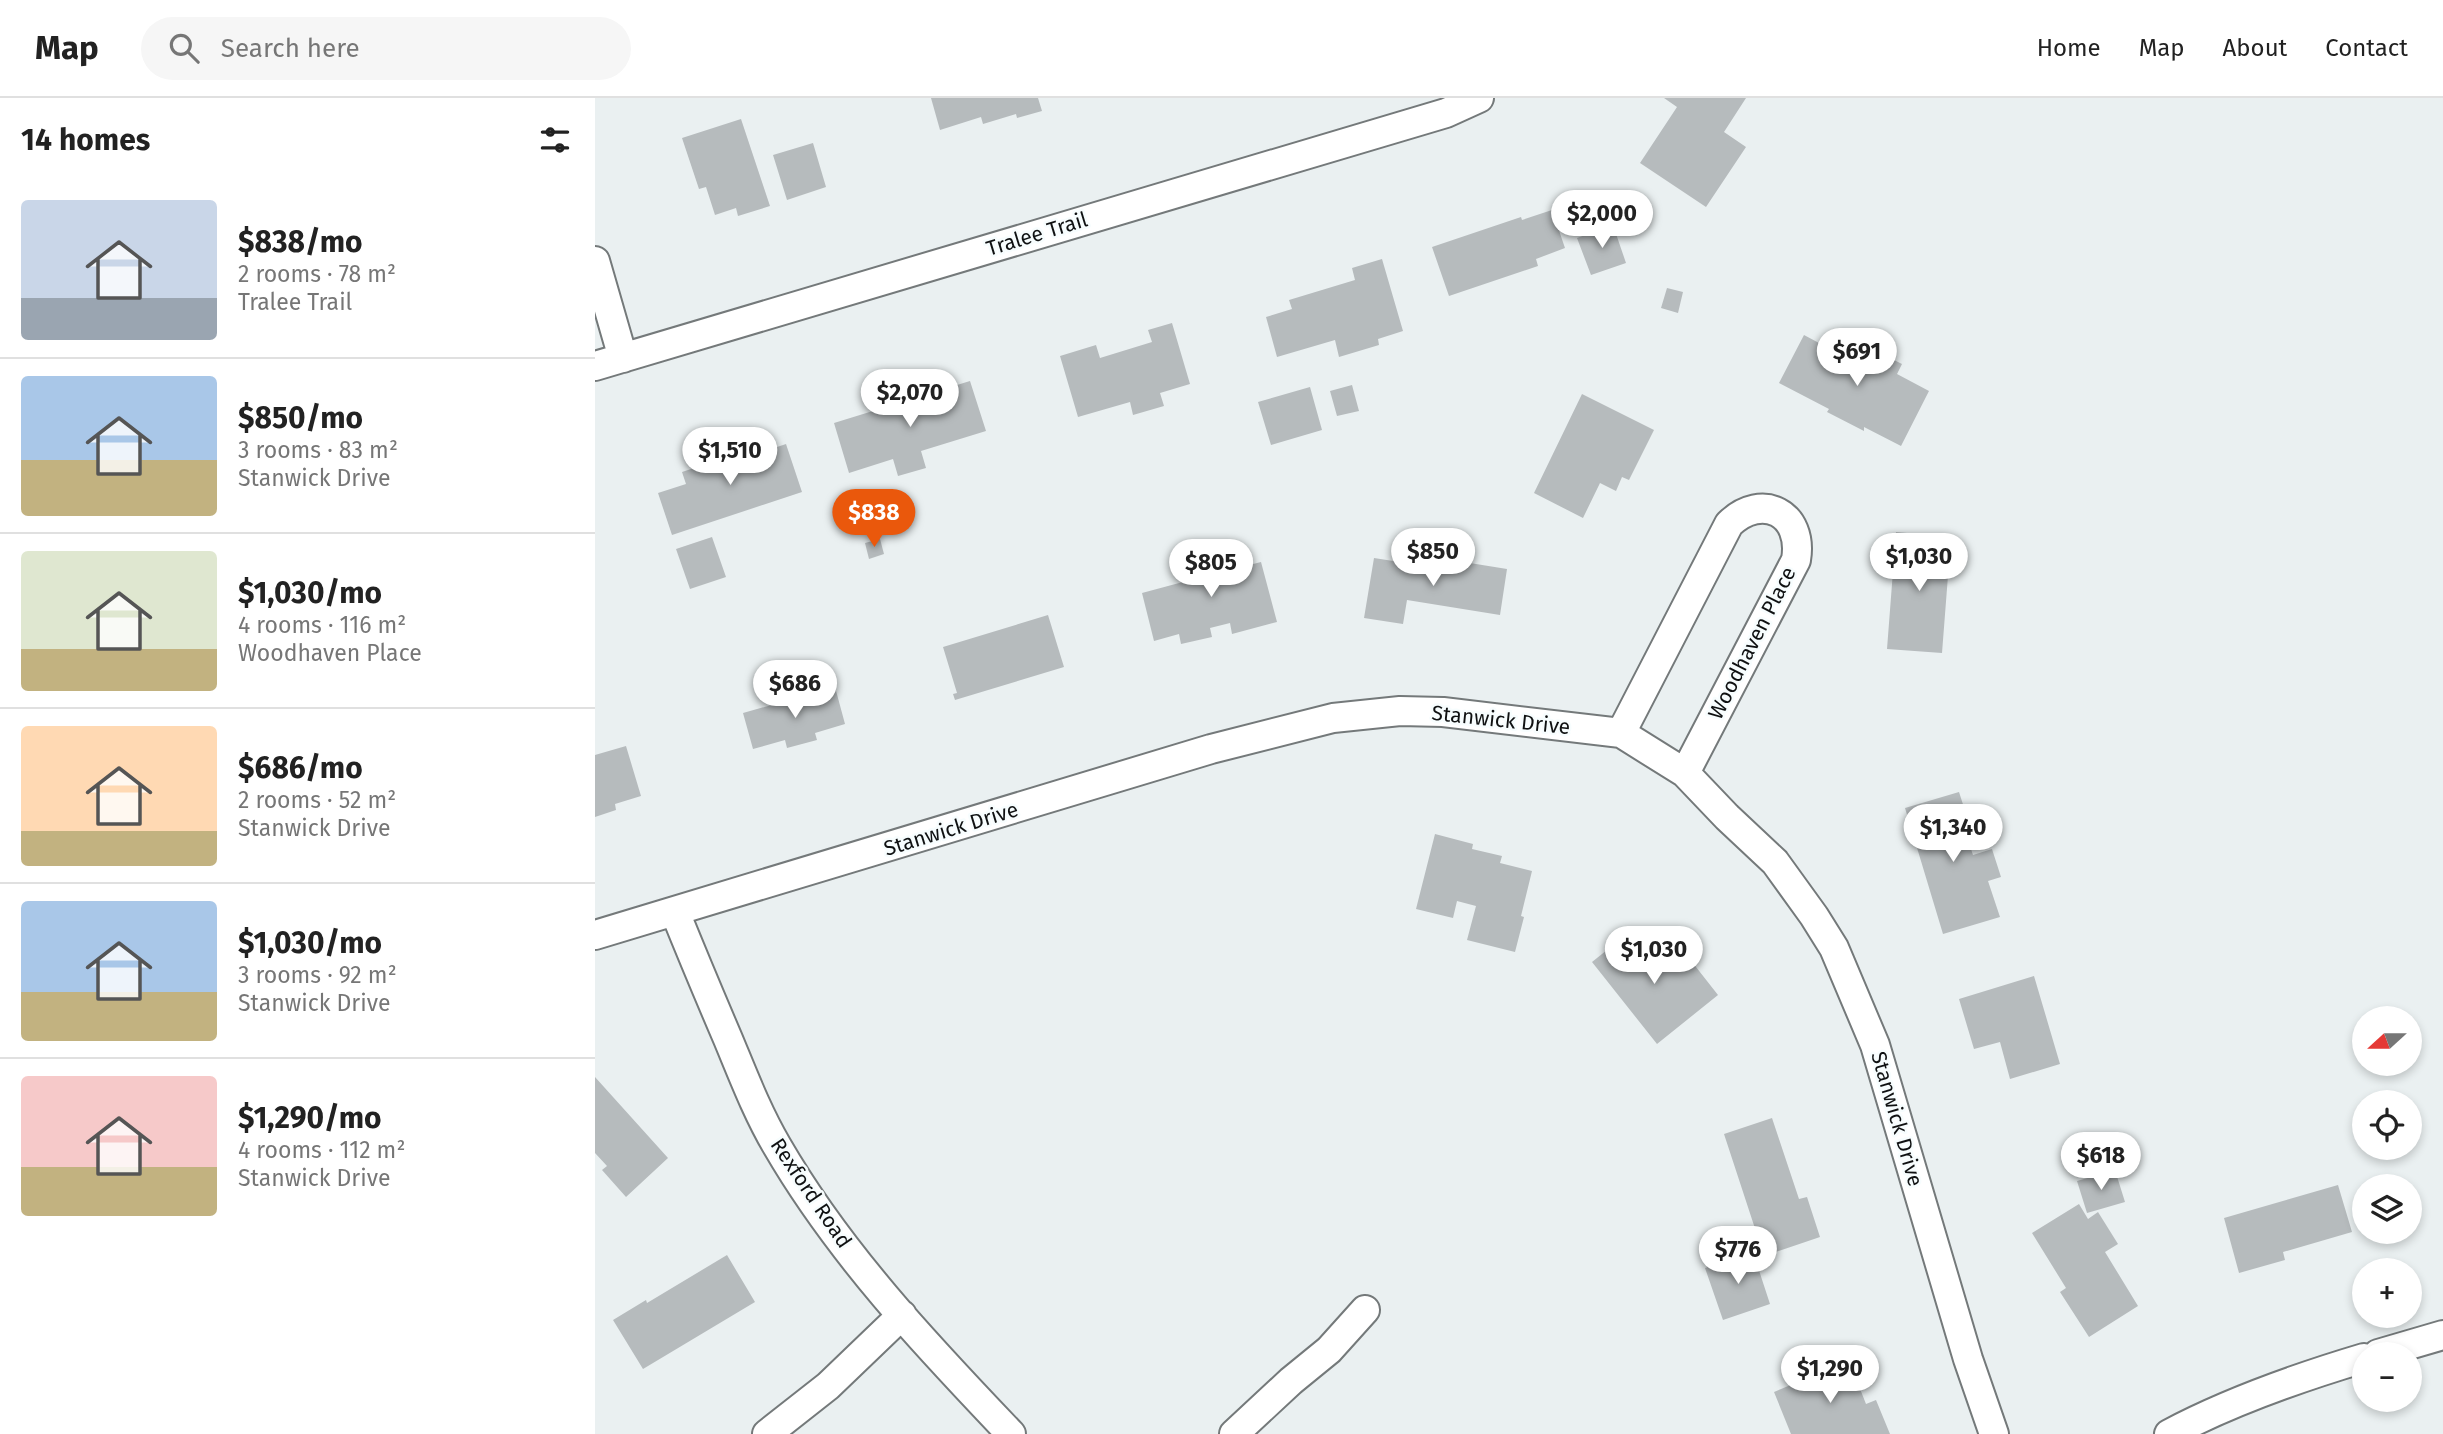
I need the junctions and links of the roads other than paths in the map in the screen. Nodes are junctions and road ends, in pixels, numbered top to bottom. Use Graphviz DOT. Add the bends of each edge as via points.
graph roads {
  1 [pos="1479,98"];
  2 [pos="595,261"];
  3 [pos="623,358"];
  4 [pos="595,366"];
  5 [pos="1621,733"];
  6 [pos="1685,773"];
  7 [pos="675,912"];
  8 [pos="595,935"];
  9 [pos="1365,1310"];
  10 [pos="902,1315"];
  11 [pos="2443,1335"];
  12 [pos="2419,1342"];
  13 [pos="2352,1362"];
  14 [pos="767,1434"];
  15 [pos="1011,1434"];
  16 [pos="1234,1434"];
  17 [pos="1994,1434"];
  18 [pos="2169,1434"];
  1 -- 3 [label="street, Tralee Trail" via="1433,117"];
  2 -- 3 [label="street"];
  3 -- 4 [label="street, Tralee Trail"];
  5 -- 6 [label="street, Stanwick Drive"];
  5 -- 6 [label="street, Woodhaven Place" via="1728,524 1751,509 1778,512 1796,533 1796,559"];
  5 -- 7 [label="street, Stanwick Drive" via="1443,712 1333,718 1211,749"];
  6 -- 17 [label="street, Stanwick Drive" via="1775,862 1834,948 1875,1045"];
  7 -- 8 [label="street, Stanwick Drive"];
  7 -- 10 [label="street, Rexford Road" via="775,1143 806,1194"];
  9 -- 16 [label="street" via="1329,1350"];
  10 -- 14 [label="street" via="828,1386"];
  10 -- 15 [label="street, Rexford Road"];
  11 -- 12 [label="street"];
  13 -- 18 [label="street" via="2272,1388"];
}
